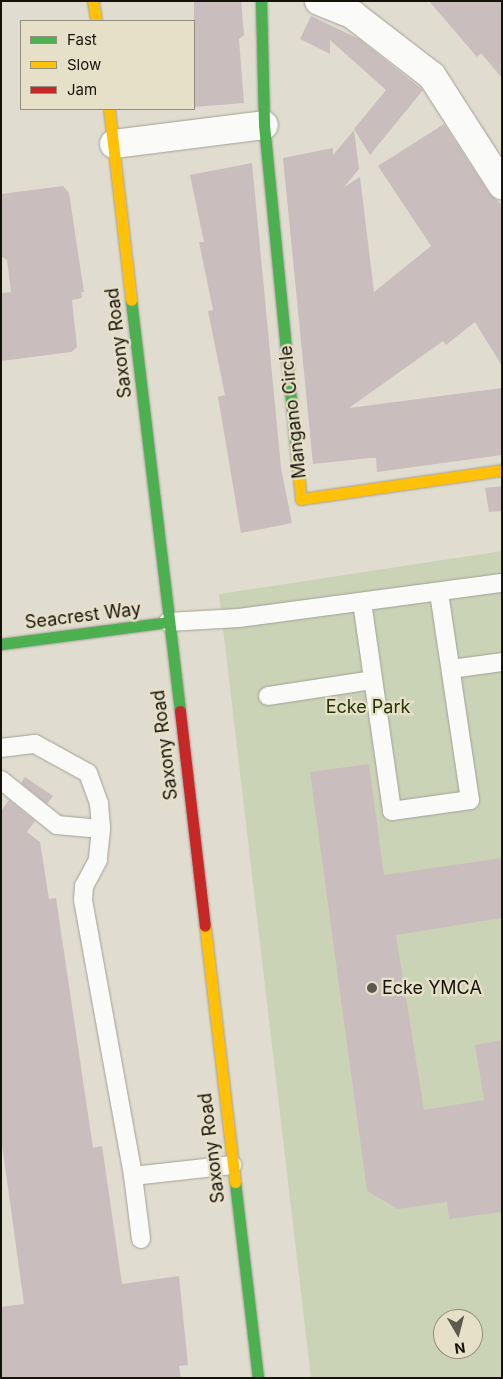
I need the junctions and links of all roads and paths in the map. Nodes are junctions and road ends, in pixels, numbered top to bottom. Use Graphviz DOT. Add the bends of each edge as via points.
graph roads {
  1 [pos="94,1"];
  2 [pos="261,1"];
  3 [pos="319,1"];
  4 [pos="96,20"];
  5 [pos="109,110"];
  6 [pos="264,125"];
  7 [pos="114,144"];
  8 [pos="502,186"];
  9 [pos="502,470"];
  10 [pos="502,584"];
  11 [pos="439,593"];
  12 [pos="362,602"];
  13 [pos="168,622"];
  14 [pos="1,644"];
  15 [pos="502,662"];
  16 [pos="451,669"];
  17 [pos="373,680"];
  18 [pos="268,696"];
  19 [pos="1,748"];
  20 [pos="1,780"];
  21 [pos="101,829"];
  22 [pos="232,1165"];
  23 [pos="133,1176"];
  24 [pos="141,1239"];
  25 [pos="258,1378"];
  1 -- 4 [label="street"];
  2 -- 6 [label="street, Mangano Circle"];
  3 -- 8 [label="street" via="354,15 432,76"];
  5 -- 7 [label="street, Saxony Road"];
  6 -- 7 [label="street"];
  6 -- 9 [label="street, Mangano Circle" via="302,499"];
  7 -- 13 [label="street, Saxony Road"];
  10 -- 11 [label="lane"];
  11 -- 12 [label="lane"];
  11 -- 16 [label="lane"];
  12 -- 13 [label="lane" via="239,618"];
  12 -- 17 [label="lane"];
  13 -- 14 [label="street, Seacrest Way"];
  13 -- 22 [label="street, Saxony Road"];
  15 -- 16 [label="lane"];
  16 -- 17 [label="lane" via="470,800 392,811"];
  17 -- 18 [label="lane"];
  19 -- 21 [label="lane" via="35,744 88,773 99,804"];
  20 -- 21 [label="lane" via="57,825"];
  21 -- 23 [label="lane" via="98,860 84,886 83,900"];
  22 -- 23 [label="lane"];
  22 -- 25 [label="street, Saxony Road"];
  23 -- 24 [label="lane"];
}
